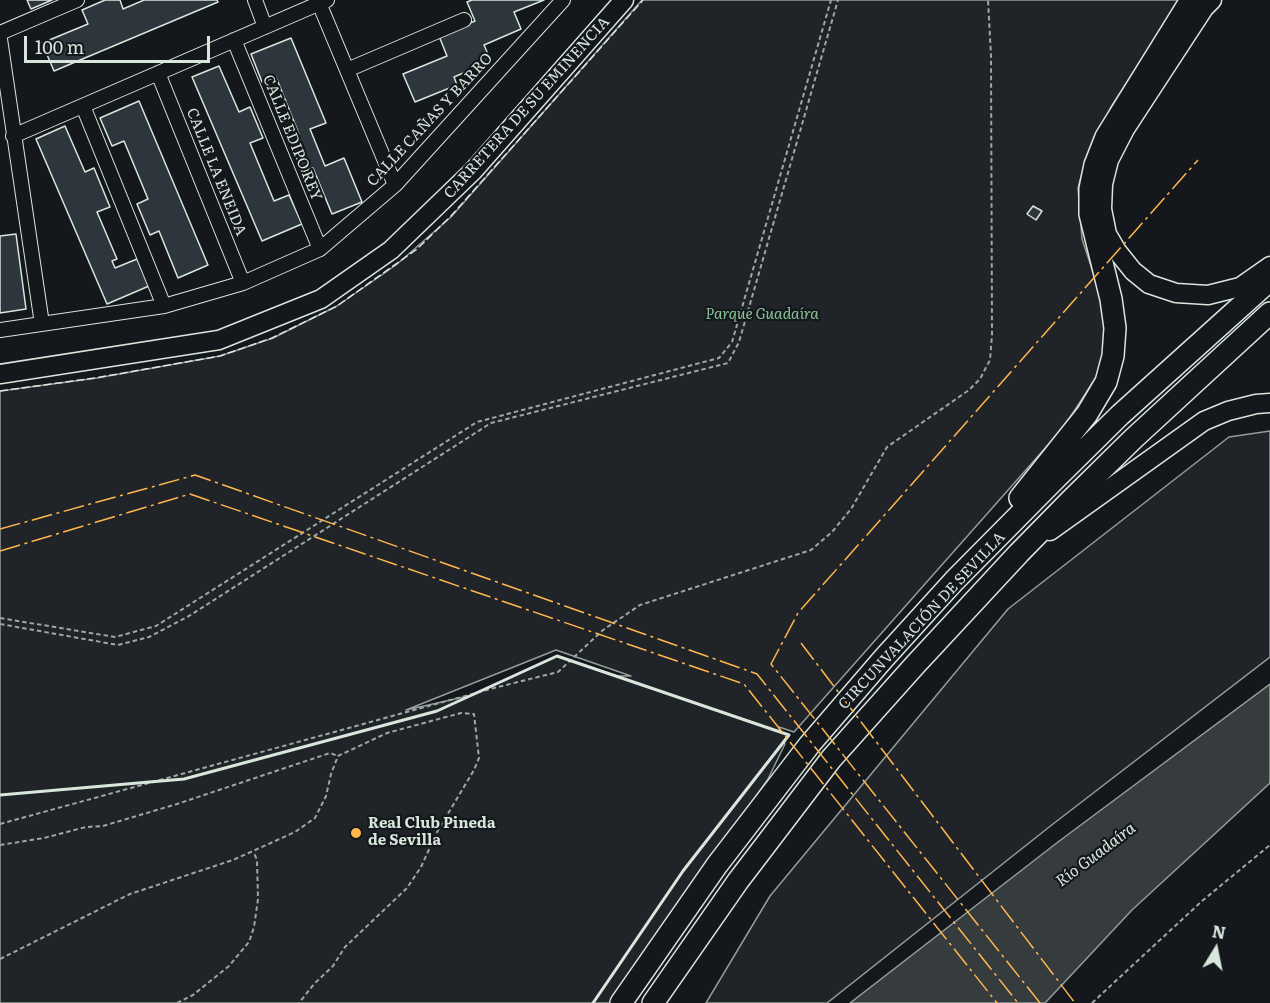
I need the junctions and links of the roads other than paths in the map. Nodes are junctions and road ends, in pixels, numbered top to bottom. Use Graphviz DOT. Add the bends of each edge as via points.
graph roads {
  1 [pos="77,0"];
  2 [pos="255,0"];
  3 [pos="563,0"];
  4 [pos="624,0"];
  5 [pos="1191,0"];
  6 [pos="1212,0"];
  7 [pos="323,2"];
  8 [pos="464,20"];
  9 [pos="265,27"];
  10 [pos="0,33"];
  11 [pos="0,39"];
  12 [pos="234,40"];
  13 [pos="347,70"];
  14 [pos="158,73"];
  15 [pos="83,106"];
  16 [pos="13,136"];
  17 [pos="395,185"];
  18 [pos="320,249"];
  19 [pos="1270,266"];
  20 [pos="1270,280"];
  21 [pos="243,283"];
  22 [pos="164,306"];
  23 [pos="1270,313"];
  24 [pos="42,324"];
  25 [pos="0,330"];
  26 [pos="0,374"];
  27 [pos="1270,403"];
  28 [pos="1019,553"];
  29 [pos="954,581"];
  30 [pos="621,1003"];
  31 [pos="653,1003"];
  1 -- 10 [label="street"];
  2 -- 9 [label="street"];
  3 -- 17 [label="street, CALLE CAÑAS Y BARRO"];
  4 -- 26 [label="main road, CARRETERA DE SU EMINENCIA" via="473,171 391,250 321,299 219,340"];
  5 -- 29 [label="highway" via="1106,137 1095,165 1090,214 1111,299 1114,328 1113,356 1106,382 1087,414"];
  6 -- 19 [label="main road" via="1125,129 1109,160 1102,209 1107,234 1133,271 1149,284 1176,293 1208,295 1240,286"];
  7 -- 9 [label="street"];
  7 -- 13 [label="street"];
  8 -- 13 [label="street"];
  9 -- 12 [label="street"];
  11 -- 16 [label="street"];
  12 -- 14 [label="street"];
  12 -- 18 [label="street, CALLE EDIPO REY"];
  13 -- 17 [label="street"];
  14 -- 15 [label="street"];
  14 -- 21 [label="street, CALLE LA ENEIDA"];
  15 -- 16 [label="street"];
  15 -- 22 [label="street"];
  16 -- 24 [label="street"];
  17 -- 18 [label="street, CALLE CAÑAS Y BARRO"];
  18 -- 21 [label="street, CALLE CAÑAS Y BARRO"];
  20 -- 29 [label="highway, CIRCUNVALACIÓN DE SEVILLA" via="1120,416"];
  21 -- 22 [label="street, CALLE CAÑAS Y BARRO"];
  22 -- 24 [label="street, CALLE CAÑAS Y BARRO"];
  23 -- 28 [label="highway, CIRCUNVALACIÓN DE SEVILLA" via="1133,439"];
  24 -- 25 [label="street, CALLE CAÑAS Y BARRO"];
  27 -- 28 [label="main road" via="1228,411 1204,422"];
  28 -- 31 [label="highway, CIRCUNVALACIÓN DE SEVILLA" via="831,759 738,881"];
  29 -- 30 [label="highway, CIRCUNVALACIÓN DE SEVILLA" via="810,744 717,865"];
}
